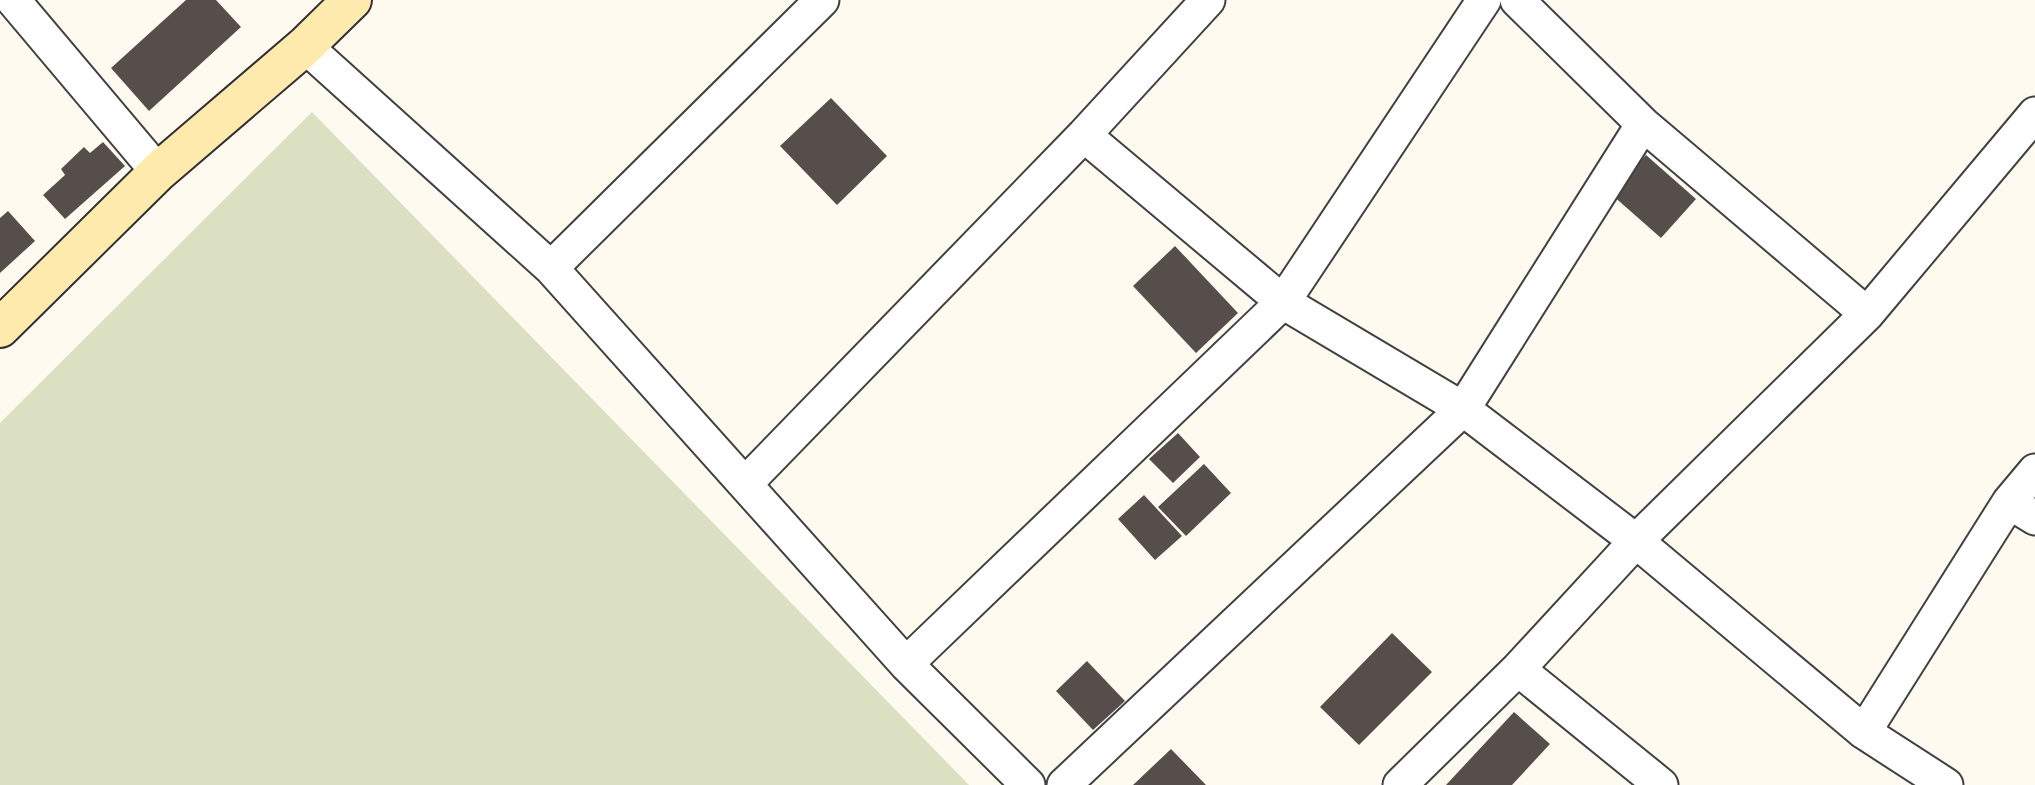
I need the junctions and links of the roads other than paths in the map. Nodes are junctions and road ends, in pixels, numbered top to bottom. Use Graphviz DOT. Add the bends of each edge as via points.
graph roads {
  1 [pos="13,0"];
  2 [pos="352,0"];
  3 [pos="822,0"];
  4 [pos="1208,0"];
  5 [pos="1483,0"];
  6 [pos="1517,0"];
  7 [pos="304,46"];
  8 [pos="2035,114"];
  9 [pos="1643,124"];
  10 [pos="1084,135"];
  11 [pos="158,172"];
  12 [pos="551,268"];
  13 [pos="1283,302"];
  14 [pos="1867,314"];
  15 [pos="0,328"];
  16 [pos="1463,409"];
  17 [pos="2035,471"];
  18 [pos="745,484"];
  19 [pos="2022,510"];
  20 [pos="1636,541"];
  21 [pos="906,664"];
  22 [pos="1518,669"];
  23 [pos="1864,732"];
  24 [pos="1028,785"];
  25 [pos="1064,785"];
  26 [pos="1399,785"];
  27 [pos="1661,785"];
  28 [pos="1946,785"];
  1 -- 11 [label="street"];
  2 -- 7 [label="main road"];
  3 -- 12 [label="street"];
  4 -- 10 [label="street"];
  5 -- 13 [label="street"];
  6 -- 9 [label="street"];
  7 -- 11 [label="main road"];
  7 -- 12 [label="street"];
  8 -- 14 [label="street"];
  9 -- 14 [label="street"];
  9 -- 16 [label="street"];
  10 -- 13 [label="street"];
  10 -- 18 [label="street"];
  11 -- 15 [label="main road"];
  12 -- 18 [label="street"];
  13 -- 16 [label="street"];
  13 -- 21 [label="street"];
  14 -- 20 [label="street"];
  16 -- 20 [label="street"];
  16 -- 25 [label="street"];
  17 -- 19 [label="street"];
  18 -- 21 [label="street"];
  19 -- 23 [label="street"];
  20 -- 22 [label="street"];
  20 -- 23 [label="street"];
  21 -- 24 [label="street"];
  22 -- 26 [label="street"];
  22 -- 27 [label="street"];
  23 -- 28 [label="street"];
}
